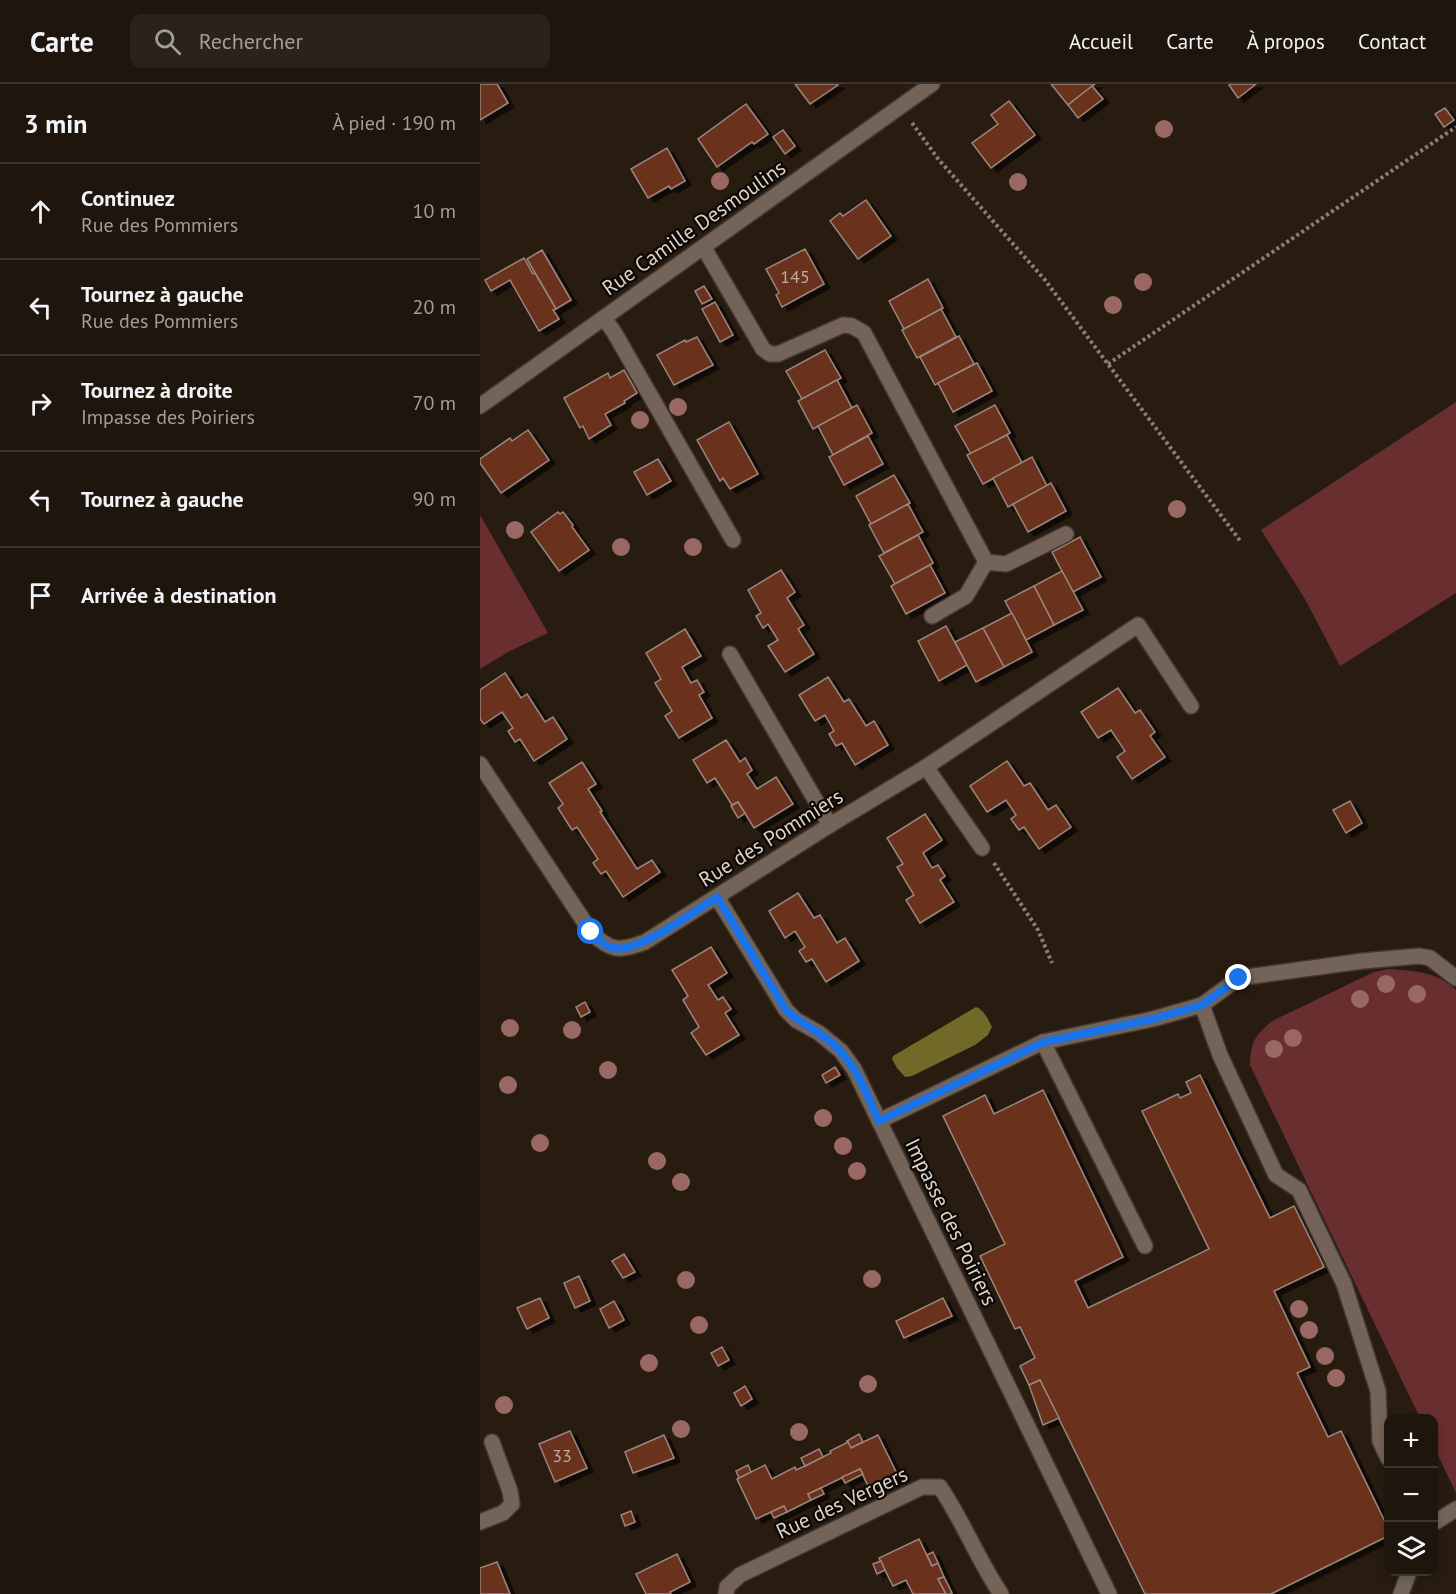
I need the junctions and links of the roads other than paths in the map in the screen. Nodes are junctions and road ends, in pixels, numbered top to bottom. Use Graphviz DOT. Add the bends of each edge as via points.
graph roads {
  1 [pos="932,84"];
  2 [pos="704,248"];
  3 [pos="604,318"];
  4 [pos="480,406"];
  5 [pos="1066,534"];
  6 [pos="733,540"];
  7 [pos="986,562"];
  8 [pos="932,616"];
  9 [pos="730,654"];
  10 [pos="1191,706"];
  11 [pos="480,764"];
  12 [pos="926,767"];
  13 [pos="830,825"];
  14 [pos="982,848"];
  15 [pos="717,897"];
  16 [pos="1456,978"];
  17 [pos="1202,1005"];
  18 [pos="1044,1042"];
  19 [pos="879,1121"];
  20 [pos="1145,1246"];
  21 [pos="492,1442"];
  22 [pos="1384,1449"];
  23 [pos="1456,1509"];
  24 [pos="480,1522"];
  25 [pos="1436,1522"];
  26 [pos="1407,1576"];
  27 [pos="726,1594"];
  28 [pos="1001,1594"];
  29 [pos="1109,1594"];
  30 [pos="1401,1594"];
  1 -- 2 [label="street, Rue Camille Desmoulins"];
  2 -- 3 [label="street, Rue Camille Desmoulins"];
  2 -- 7 [label="street" via="763,349 770,354 843,326 864,333"];
  3 -- 4 [label="street, Rue Camille Desmoulins"];
  3 -- 6 [label="street"];
  5 -- 7 [label="street" via="1006,564"];
  7 -- 8 [label="street" via="966,596"];
  9 -- 13 [label="street"];
  10 -- 12 [label="street, Rue des Pommiers" via="1138,625"];
  11 -- 15 [label="street, Rue des Pommiers" via="602,943 630,948"];
  12 -- 13 [label="street, Rue des Pommiers"];
  12 -- 14 [label="street"];
  13 -- 15 [label="street, Rue des Pommiers"];
  15 -- 19 [label="street, Impasse des Poiriers" via="786,1010 841,1051"];
  16 -- 17 [label="street" via="1430,958 1363,961 1239,978"];
  17 -- 18 [label="street"];
  17 -- 22 [label="street" via="1220,1055 1276,1175 1299,1190 1344,1284 1378,1391 1380,1441"];
  18 -- 19 [label="street"];
  18 -- 20 [label="street"];
  19 -- 29 [label="street, Impasse des Poiriers"];
  21 -- 24 [label="street" via="512,1504"];
  23 -- 25 [label="street"];
  26 -- 30 [label="street"];
  27 -- 28 [label="street, Rue des Vergers" via="727,1587 740,1575 922,1487 940,1487"];
}
